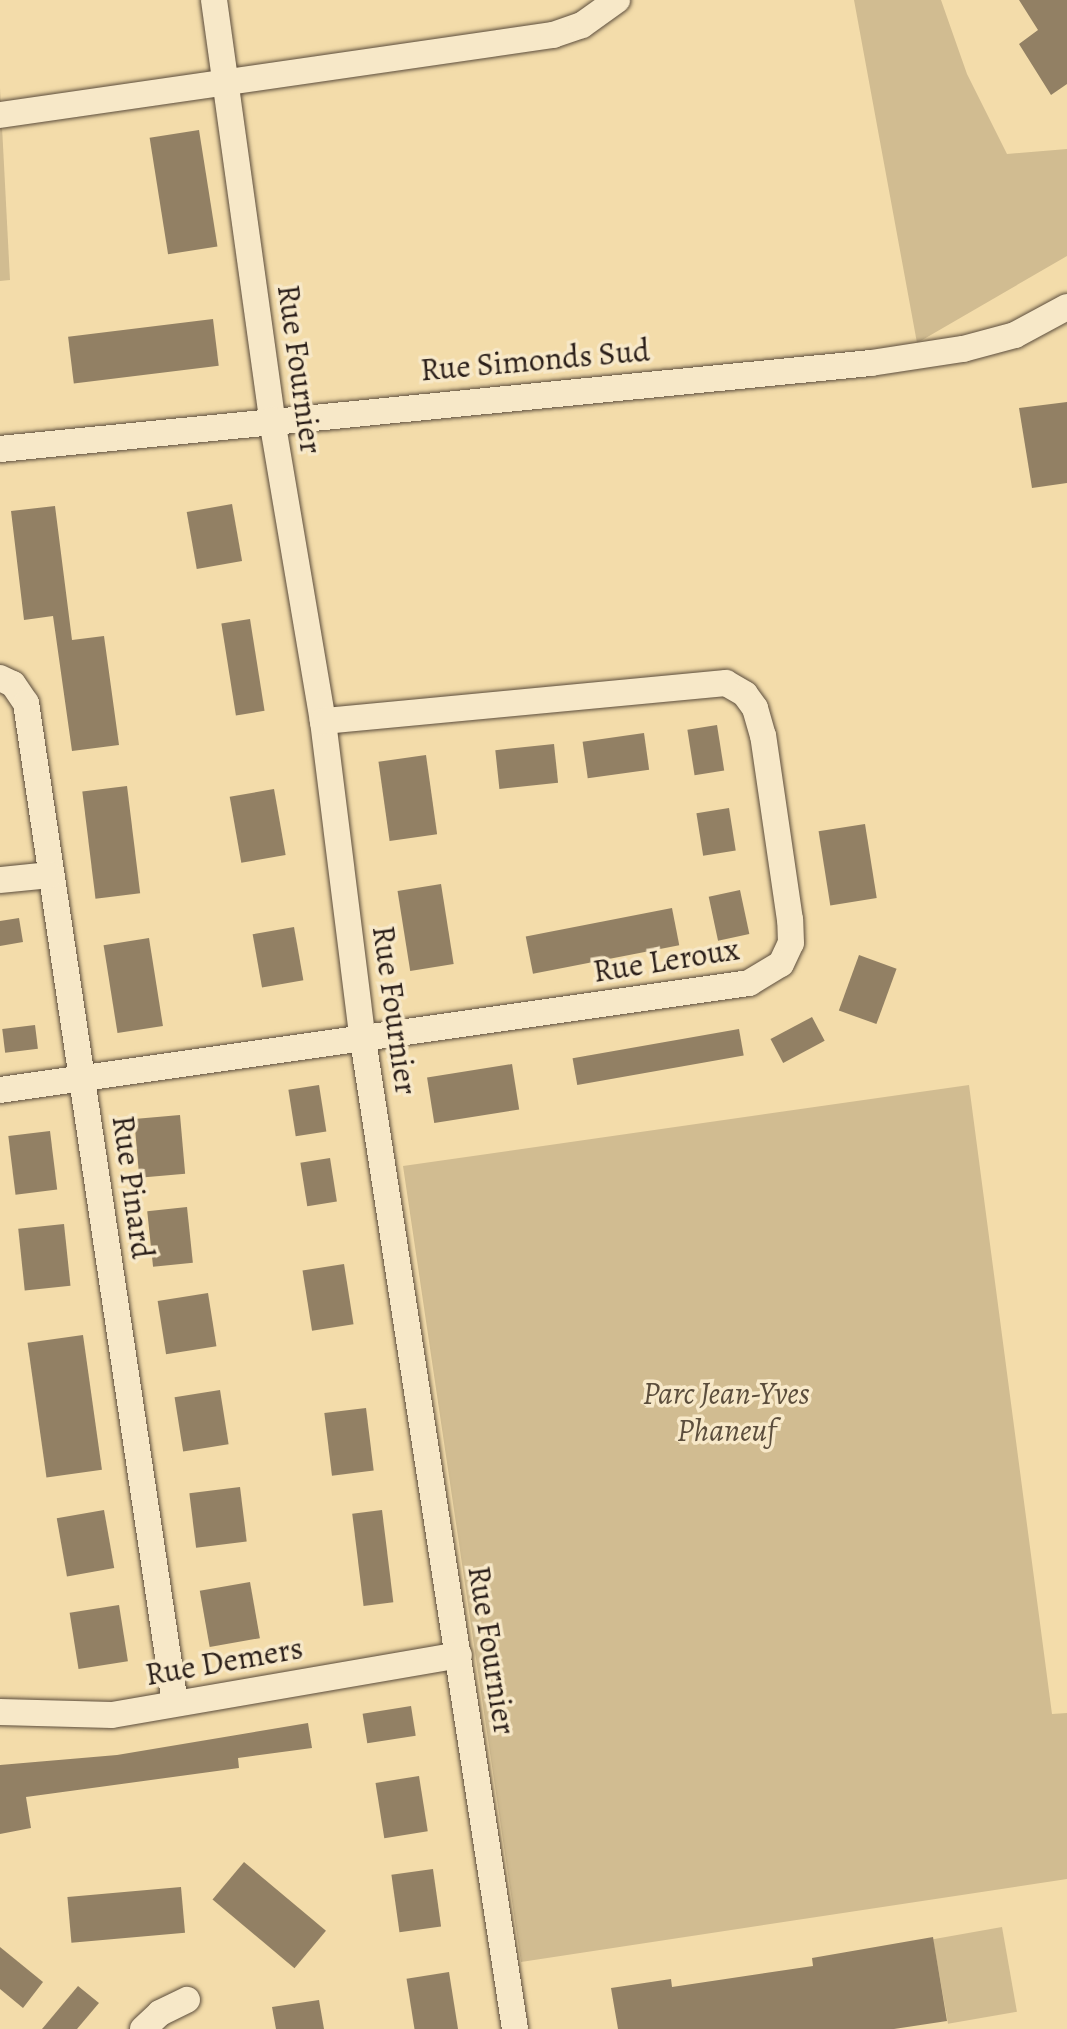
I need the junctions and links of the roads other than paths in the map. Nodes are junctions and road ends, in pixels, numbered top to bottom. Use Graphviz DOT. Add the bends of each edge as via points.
graph roads {
  1 [pos="214,0"];
  2 [pos="617,0"];
  3 [pos="225,85"];
  4 [pos="0,115"];
  5 [pos="1067,307"];
  6 [pos="272,420"];
  7 [pos="0,449"];
  8 [pos="7,681"];
  9 [pos="323,721"];
  10 [pos="50,875"];
  11 [pos="0,880"];
  12 [pos="363,1040"];
  13 [pos="83,1080"];
  14 [pos="0,1090"];
  15 [pos="459,1655"];
  16 [pos="175,1703"];
  17 [pos="0,1712"];
  18 [pos="187,2000"];
  19 [pos="143,2029"];
  20 [pos="515,2029"];
  1 -- 3 [label="street, Rue Fournier"];
  2 -- 3 [label="street" via="582,25 553,35"];
  3 -- 4 [label="street"];
  3 -- 6 [label="street, Rue Fournier"];
  5 -- 6 [label="street, Rue Simonds Sud" via="1015,335 871,363"];
  6 -- 7 [label="street, Rue Simonds Sud"];
  6 -- 9 [label="street, Rue Fournier"];
  8 -- 10 [label="street, Rue Pinard" via="26,703"];
  9 -- 12 [label="street, Rue Fournier"];
  9 -- 12 [label="street, Rue Leroux" via="726,683 745,694 755,708 790,920 791,943 781,964 749,983"];
  10 -- 11 [label="street"];
  10 -- 13 [label="street, Rue Pinard"];
  12 -- 13 [label="street, Rue Leroux"];
  12 -- 15 [label="street, Rue Fournier"];
  13 -- 14 [label="street, Rue Leroux"];
  13 -- 16 [label="street, Rue Pinard"];
  15 -- 16 [label="street, Rue Demers"];
  15 -- 20 [label="street, Rue Fournier"];
  16 -- 17 [label="street, Rue Demers" via="112,1715"];
  18 -- 19 [label="street" via="160,2013"];
}
